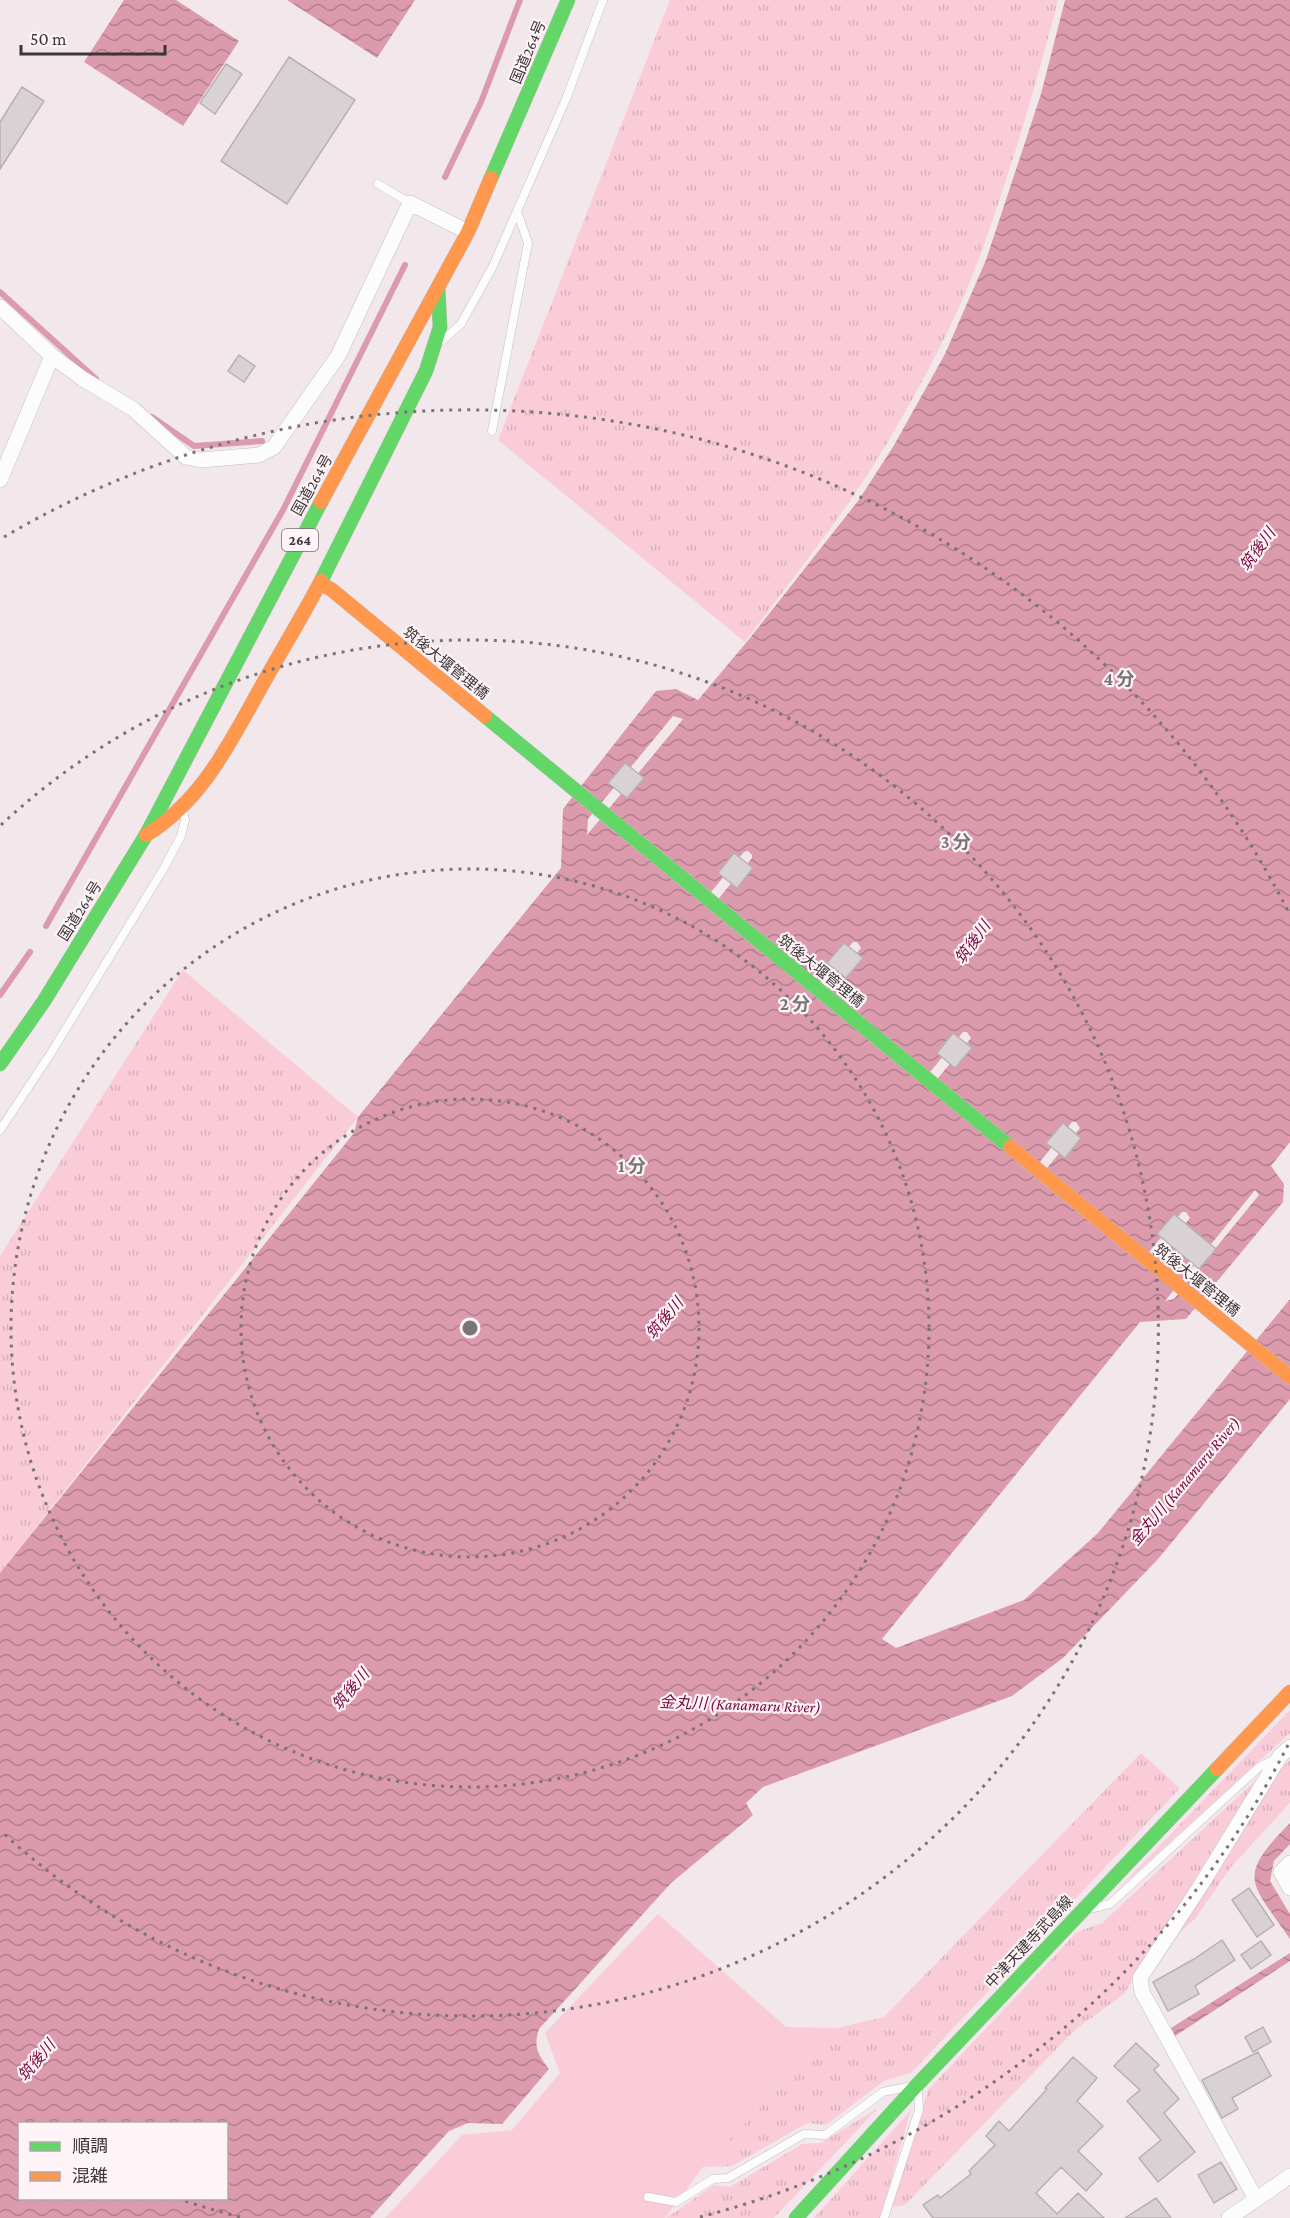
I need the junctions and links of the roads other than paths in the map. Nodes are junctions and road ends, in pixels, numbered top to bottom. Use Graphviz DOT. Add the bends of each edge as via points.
graph roads {
  1 [pos="568,0"];
  2 [pos="603,0"];
  3 [pos="378,184"];
  4 [pos="410,203"];
  5 [pos="517,211"];
  6 [pos="468,232"];
  7 [pos="438,288"];
  8 [pos="0,307"];
  9 [pos="433,348"];
  10 [pos="52,356"];
  11 [pos="492,431"];
  12 [pos="0,480"];
  13 [pos="320,583"];
  14 [pos="183,807"];
  15 [pos="146,835"];
  16 [pos="0,1064"];
  17 [pos="0,1130"];
  18 [pos="1290,1377"];
  19 [pos="1290,1692"];
  20 [pos="1285,1751"];
  21 [pos="1290,1863"];
  22 [pos="1290,1888"];
  23 [pos="1081,1912"];
  24 [pos="918,2085"];
  25 [pos="1290,2176"];
  26 [pos="648,2197"];
  27 [pos="1256,2199"];
  28 [pos="796,2218"];
  29 [pos="884,2218"];
  30 [pos="1229,2218"];
  1 -- 6 [label="main road, 国道264号 / 264"];
  2 -- 5 [label="lane" via="566,99"];
  3 -- 4 [label="lane"];
  4 -- 6 [label="street"];
  4 -- 10 [label="street" via="338,356 274,447 259,455 201,460 186,457 133,409"];
  5 -- 9 [label="lane" via="461,324"];
  5 -- 11 [label="lane" via="528,243"];
  6 -- 7 [label="main road, 国道264号 / 264"];
  7 -- 9 [label="main road" via="440,327"];
  7 -- 15 [label="main road, 国道264号 / 264" via="288,562"];
  8 -- 10 [label="street"];
  9 -- 13 [label="main road" via="409,408"];
  10 -- 12 [label="street"];
  13 -- 14 [label="main road" via="212,773"];
  13 -- 18 [label="main road, 筑後大堰管理橋"];
  14 -- 15 [label="main road" via="167,824"];
  14 -- 17 [label="lane" via="181,836 164,868"];
  15 -- 16 [label="main road, 国道264号 / 264"];
  19 -- 23 [label="main road, 中津天建寺武島線"];
  20 -- 23 [label="lane" via="1259,1767 1110,1904"];
  20 -- 27 [label="street" via="1140,1978 1142,1992"];
  21 -- 22 [label="street" via="1281,1872"];
  23 -- 24 [label="main road, 中津天建寺武島線"];
  24 -- 26 [label="lane" via="883,2092 825,2135 804,2134 728,2178 713,2179 676,2202"];
  24 -- 28 [label="main road, 中津天建寺武島線"];
  24 -- 29 [label="lane" via="919,2110"];
  25 -- 27 [label="street"];
  27 -- 30 [label="street"];
}
